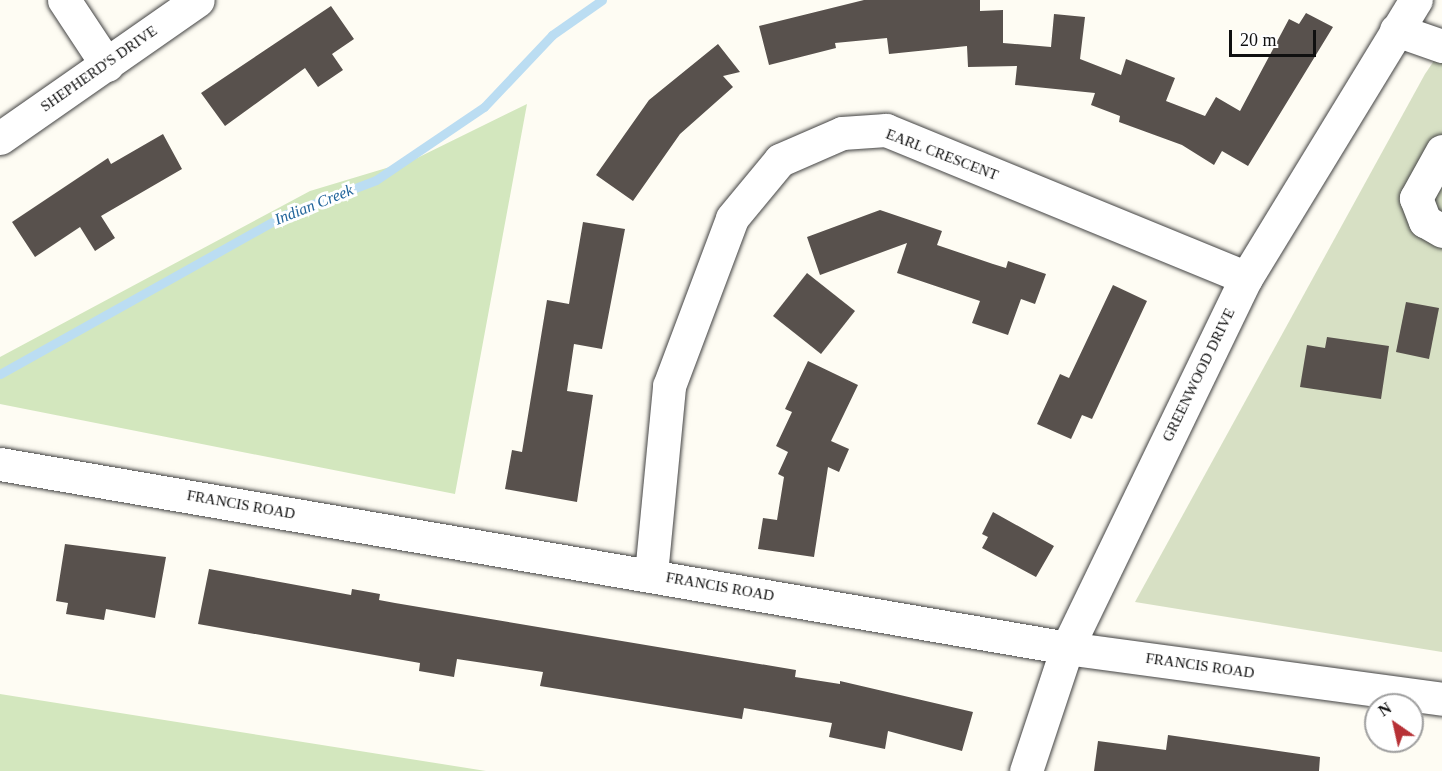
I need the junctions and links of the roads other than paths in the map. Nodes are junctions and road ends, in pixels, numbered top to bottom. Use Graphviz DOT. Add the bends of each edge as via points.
graph roads {
  1 [pos="64,0"];
  2 [pos="198,0"];
  3 [pos="1416,0"];
  4 [pos="1396,30"];
  5 [pos="1442,45"];
  6 [pos="107,65"];
  7 [pos="0,138"];
  8 [pos="1442,151"];
  9 [pos="1442,231"];
  10 [pos="1246,278"];
  11 [pos="0,464"];
  12 [pos="651,574"];
  13 [pos="1067,648"];
  14 [pos="1442,699"];
  15 [pos="1026,771"];
  1 -- 6 [label="street"];
  2 -- 6 [label="street, SHEPHERD'S DRIVE"];
  3 -- 4 [label="street, GREENWOOD DRIVE"];
  4 -- 5 [label="street"];
  4 -- 10 [label="street, GREENWOOD DRIVE"];
  6 -- 7 [label="street, SHEPHERD'S DRIVE"];
  8 -- 9 [label="street" via="1416,198 1425,221"];
  10 -- 12 [label="street, EARL CRESCENT" via="886,130 842,133 780,160 732,218 669,386"];
  10 -- 13 [label="street, GREENWOOD DRIVE"];
  11 -- 12 [label="street, FRANCIS ROAD"];
  12 -- 13 [label="street, FRANCIS ROAD"];
  13 -- 14 [label="street, FRANCIS ROAD"];
  13 -- 15 [label="street, GREENWOOD DRIVE"];
}
